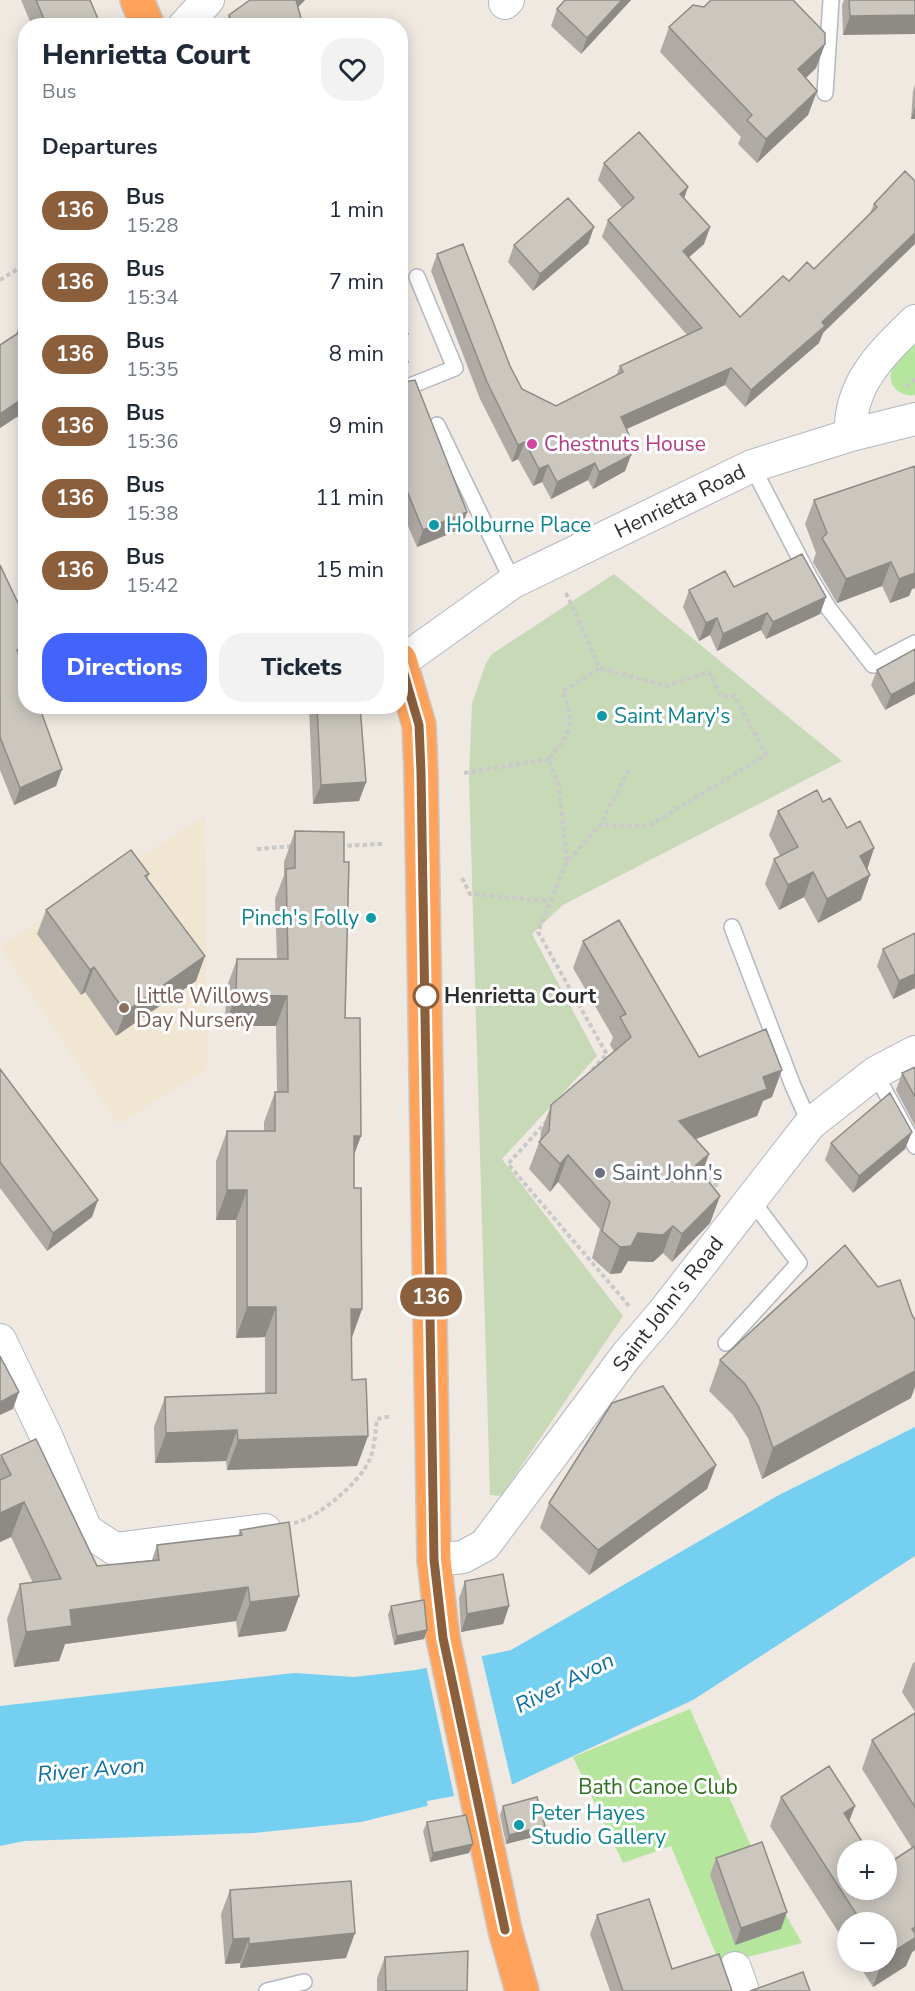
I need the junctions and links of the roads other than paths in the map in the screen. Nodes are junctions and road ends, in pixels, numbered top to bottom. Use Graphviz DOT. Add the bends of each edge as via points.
graph roads {
  1 [pos="137,0"];
  2 [pos="208,0"];
  3 [pos="831,0"];
  4 [pos="145,18"];
  5 [pos="191,18"];
  6 [pos="825,93"];
  7 [pos="417,277"];
  8 [pos="915,321"];
  9 [pos="408,387"];
  10 [pos="915,419"];
  11 [pos="438,425"];
  12 [pos="851,435"];
  13 [pos="752,466"];
  14 [pos="513,582"];
  15 [pos="915,643"];
  16 [pos="408,656"];
  17 [pos="408,686"];
  18 [pos="732,927"];
  19 [pos="915,1052"];
  20 [pos="875,1073"];
  21 [pos="810,1124"];
  22 [pos="915,1146"];
  23 [pos="750,1198"];
  24 [pos="0,1340"];
  25 [pos="726,1343"];
  26 [pos="264,1530"];
  27 [pos="434,1560"];
  28 [pos="505,1930"];
  29 [pos="304,1982"];
  30 [pos="267,1991"];
  31 [pos="508,1991"];
  32 [pos="522,1991"];
  1 -- 4 [label="highway"];
  2 -- 5 [label="street"];
  3 -- 6 [label="lane"];
  7 -- 9 [label="lane" via="455,368"];
  8 -- 12 [label="street" via="877,358 865,377 850,415"];
  10 -- 12 [label="street, Henrietta Road"];
  11 -- 14 [label="lane"];
  12 -- 13 [label="street, Henrietta Road"];
  13 -- 14 [label="street, Henrietta Road"];
  13 -- 15 [label="lane" via="810,578 873,665"];
  14 -- 16 [label="street, Henrietta Road"];
  17 -- 27 [label="highway" via="419,725 421,772"];
  18 -- 21 [label="lane"];
  19 -- 20 [label="street, Saint John's Road"];
  20 -- 21 [label="street, Saint John's Road"];
  20 -- 22 [label="lane"];
  21 -- 23 [label="street, Saint John's Road"];
  23 -- 25 [label="lane" via="799,1263"];
  23 -- 27 [label="street, Saint John's Road" via="485,1545 463,1557"];
  24 -- 26 [label="street" via="38,1442 86,1530 115,1549"];
  27 -- 28 [label="highway" via="443,1638"];
  28 -- 31 [label="highway"];
  28 -- 32 [label="highway"];
  29 -- 30 [label="lane"];
}
